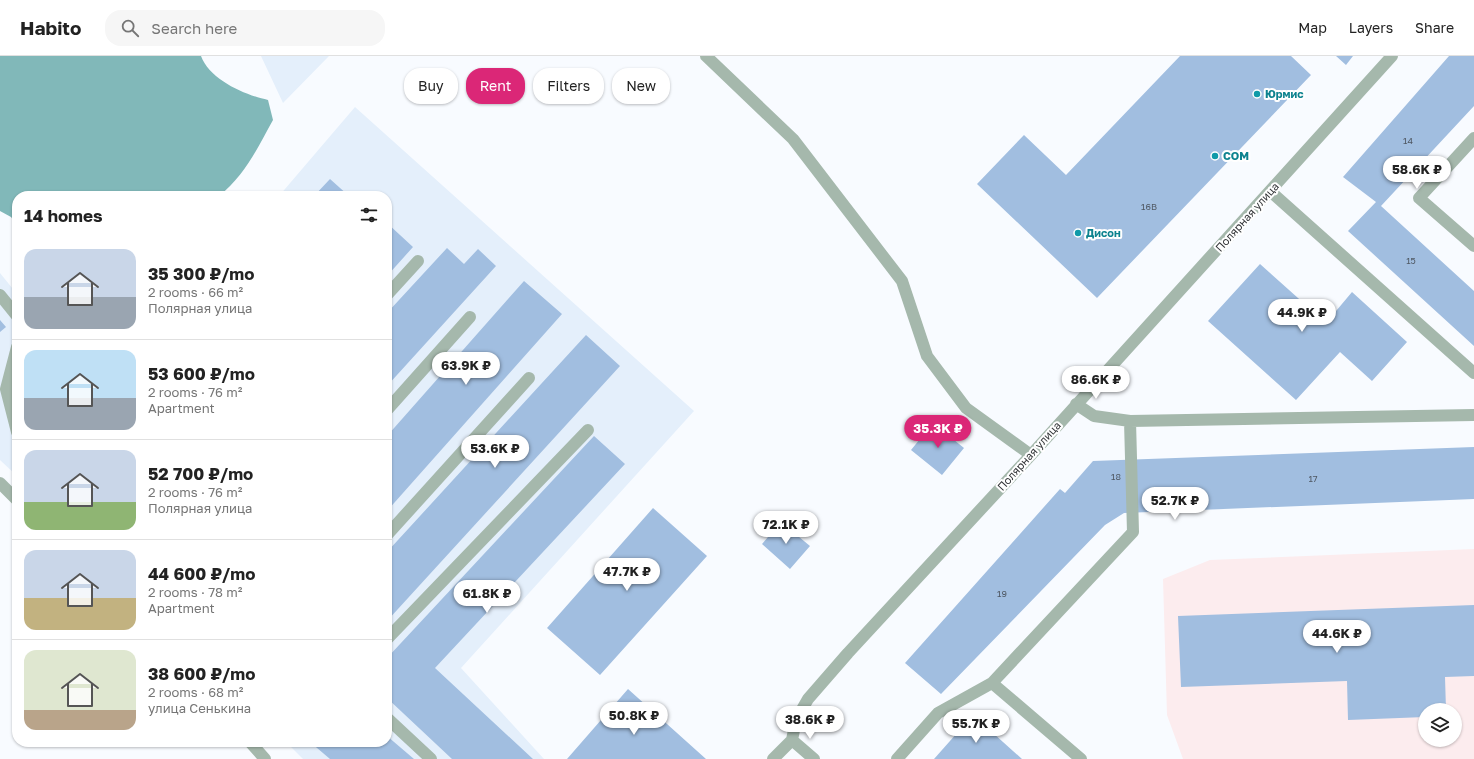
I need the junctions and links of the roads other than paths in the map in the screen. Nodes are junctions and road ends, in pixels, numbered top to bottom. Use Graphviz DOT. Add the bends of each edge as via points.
graph roads {
  1 [pos="706,56"];
  2 [pos="1392,56"];
  3 [pos="1474,138"];
  4 [pos="1270,192"];
  5 [pos="1474,246"];
  6 [pos="418,261"];
  7 [pos="392,290"];
  8 [pos="0,295"];
  9 [pos="12,310"];
  10 [pos="470,317"];
  11 [pos="12,361"];
  12 [pos="1474,373"];
  13 [pos="529,378"];
  14 [pos="3,388"];
  15 [pos="392,404"];
  16 [pos="1076,404"];
  17 [pos="1474,414"];
  18 [pos="12,416"];
  19 [pos="1130,421"];
  20 [pos="588,430"];
  21 [pos="1031,455"];
  22 [pos="0,483"];
  23 [pos="12,495"];
  24 [pos="392,529"];
  25 [pos="392,634"];
  26 [pos="992,683"];
  27 [pos="392,723"];
  28 [pos="792,740"];
  29 [pos="255,747"];
  30 [pos="266,759"];
  31 [pos="431,759"];
  32 [pos="773,759"];
  33 [pos="814,759"];
  34 [pos="897,759"];
  35 [pos="1081,759"];
  1 -- 21 [label="street" via="793,139 902,281 927,356 966,408"];
  2 -- 4 [label="street, Полярная улица"];
  3 -- 5 [label="street" via="1418,198"];
  4 -- 12 [label="street"];
  4 -- 16 [label="street, Полярная улица"];
  6 -- 7 [label="street"];
  8 -- 9 [label="street"];
  10 -- 15 [label="street"];
  11 -- 14 [label="street"];
  13 -- 24 [label="street"];
  14 -- 18 [label="street"];
  16 -- 19 [label="street" via="1094,416"];
  16 -- 21 [label="street, Полярная улица"];
  17 -- 19 [label="street"];
  19 -- 26 [label="street" via="1134,532"];
  20 -- 25 [label="street"];
  21 -- 28 [label="street, Полярная улица" via="848,653 808,700 796,720"];
  22 -- 23 [label="street"];
  26 -- 34 [label="street" via="938,713"];
  26 -- 35 [label="street"];
  27 -- 31 [label="street"];
  28 -- 32 [label="street"];
  28 -- 33 [label="street"];
  29 -- 30 [label="street"];
}
